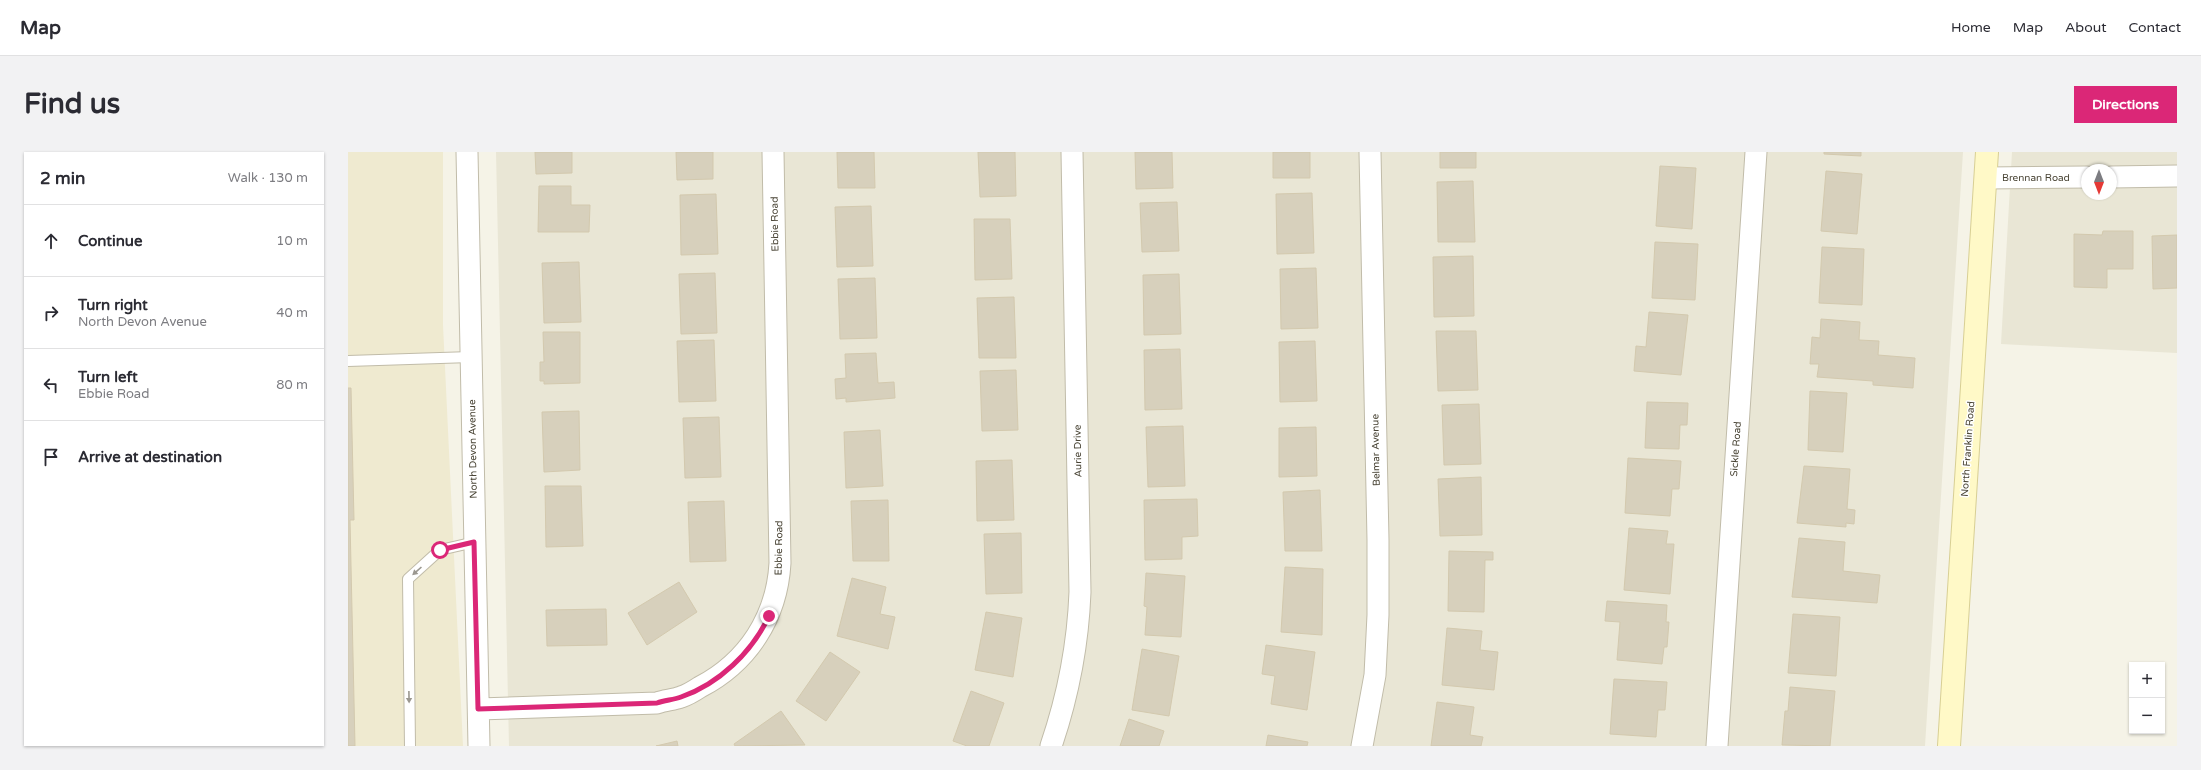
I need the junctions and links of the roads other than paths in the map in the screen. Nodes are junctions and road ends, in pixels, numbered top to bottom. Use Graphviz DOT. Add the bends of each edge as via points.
graph roads {
  1 [pos="467,152"];
  2 [pos="773,152"];
  3 [pos="1072,152"];
  4 [pos="1370,152"];
  5 [pos="1756,152"];
  6 [pos="1987,152"];
  7 [pos="2177,176"];
  8 [pos="2081,177"];
  9 [pos="2117,177"];
  10 [pos="1986,178"];
  11 [pos="471,357"];
  12 [pos="348,361"];
  13 [pos="474,542"];
  14 [pos="478,709"];
  15 [pos="410,746"];
  16 [pos="479,746"];
  17 [pos="1051,746"];
  18 [pos="1362,746"];
  19 [pos="1717,746"];
  20 [pos="1949,746"];
  1 -- 11 [label="street, North Devon Avenue"];
  2 -- 14 [label="street, Ebbie Road" via="780,563 777,588 763,628 742,657 724,672 714,680 680,697 657,703"];
  3 -- 17 [label="street, Aurie Drive" via="1080,592 1072,664 1065,701"];
  4 -- 18 [label="street, Belmar Avenue" via="1378,615 1374,675"];
  5 -- 19 [label="street, Sickle Road"];
  6 -- 10 [label="main road, North Franklin Road"];
  7 -- 9 [label="street"];
  8 -- 10 [label="street, Brennan Road"];
  10 -- 20 [label="main road, North Franklin Road"];
  11 -- 12 [label="lane"];
  11 -- 13 [label="street, North Devon Avenue"];
  13 -- 14 [label="street, North Devon Avenue"];
  13 -- 15 [label="lane, one-way" via="440,550 408,579"];
  14 -- 16 [label="street, North Devon Avenue"];
}
